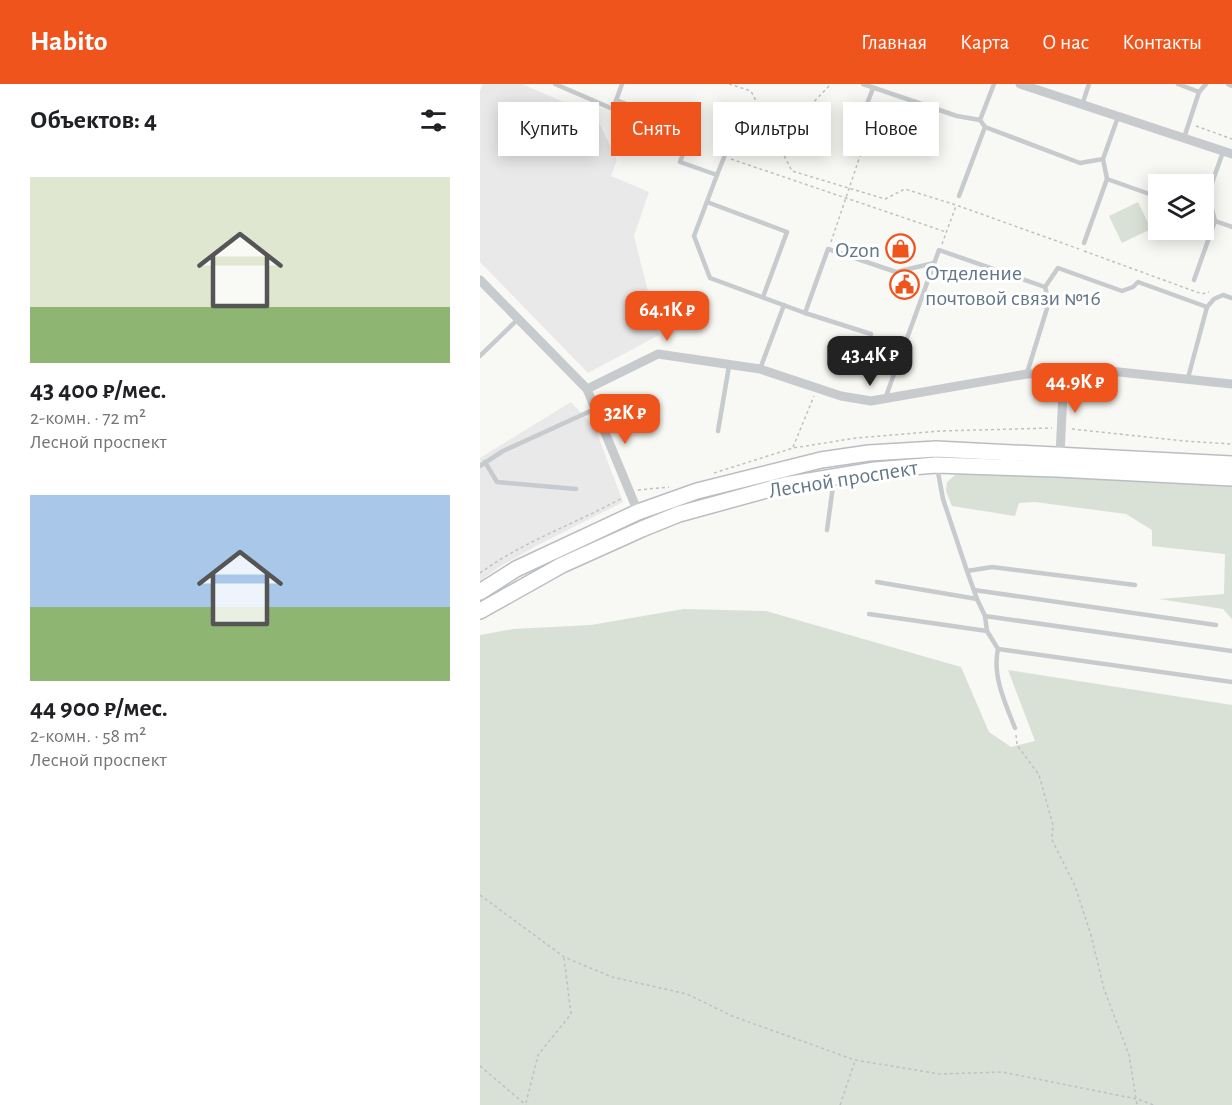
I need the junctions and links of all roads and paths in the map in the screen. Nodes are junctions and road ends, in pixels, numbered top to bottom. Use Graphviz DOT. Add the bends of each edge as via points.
graph roads {
  1 [pos="555,84"];
  2 [pos="622,84"];
  3 [pos="730,84"];
  4 [pos="831,84"];
  5 [pos="863,84"];
  6 [pos="994,84"];
  7 [pos="1020,84"];
  8 [pos="1089,84"];
  9 [pos="1178,84"];
  10 [pos="1206,84"];
  11 [pos="873,88"];
  12 [pos="1199,92"];
  13 [pos="616,100"];
  14 [pos="757,102"];
  15 [pos="814,102"];
  16 [pos="868,102"];
  17 [pos="1082,105"];
  18 [pos="1118,117"];
  19 [pos="980,120"];
  20 [pos="1189,123"];
  21 [pos="985,127"];
  22 [pos="1184,139"];
  23 [pos="1232,139"];
  24 [pos="1228,153"];
  25 [pos="784,156"];
  26 [pos="860,156"];
  27 [pos="724,157"];
  28 [pos="1102,159"];
  29 [pos="717,176"];
  30 [pos="1107,179"];
  31 [pos="1214,179"];
  32 [pos="849,189"];
  33 [pos="1148,193"];
  34 [pos="959,196"];
  35 [pos="846,198"];
  36 [pos="707,202"];
  37 [pos="956,205"];
  38 [pos="1215,221"];
  39 [pos="1232,227"];
  40 [pos="946,232"];
  41 [pos="1084,243"];
  42 [pos="828,249"];
  43 [pos="939,250"];
  44 [pos="934,263"];
  45 [pos="480,280"];
  46 [pos="1194,280"];
  47 [pos="1045,287"];
  48 [pos="1212,292"];
  49 [pos="764,297"];
  50 [pos="1232,298"];
  51 [pos="784,305"];
  52 [pos="1207,307"];
  53 [pos="805,313"];
  54 [pos="518,319"];
  55 [pos="871,334"];
  56 [pos="480,356"];
  57 [pos="729,366"];
  58 [pos="760,369"];
  59 [pos="1064,373"];
  60 [pos="1027,375"];
  61 [pos="1188,378"];
  62 [pos="1232,384"];
  63 [pos="816,388"];
  64 [pos="587,389"];
  65 [pos="885,399"];
  66 [pos="595,409"];
  67 [pos="718,431"];
  68 [pos="793,448"];
  69 [pos="936,449"];
  70 [pos="1060,454"];
  71 [pos="485,462"];
  72 [pos="1232,464"];
  73 [pos="936,465"];
  74 [pos="480,466"];
  75 [pos="834,477"];
  76 [pos="1232,478"];
  77 [pos="672,487"];
  78 [pos="576,489"];
  79 [pos="638,490"];
  80 [pos="622,498"];
  81 [pos="638,512"];
  82 [pos="827,530"];
  83 [pos="967,571"];
  84 [pos="480,573"];
  85 [pos="877,582"];
  86 [pos="1135,585"];
  87 [pos="974,590"];
  88 [pos="480,592"];
  89 [pos="976,599"];
  90 [pos="480,611"];
  91 [pos="870,614"];
  92 [pos="985,615"];
  93 [pos="1216,625"];
  94 [pos="987,631"];
  95 [pos="998,649"];
  96 [pos="1232,651"];
  97 [pos="1232,682"];
  98 [pos="1015,728"];
  99 [pos="480,895"];
  100 [pos="564,957"];
  101 [pos="855,1060"];
  102 [pos="480,1066"];
  103 [pos="1137,1099"];
  104 [pos="526,1104"];
  105 [pos="840,1105"];
  106 [pos="1137,1105"];
  107 [pos="1154,1105"];
  1 -- 13 [label="lane" via="612,109"];
  2 -- 13 [label="lane"];
  3 -- 14 [label="path" via="751,91"];
  4 -- 15 [label="path"];
  5 -- 11 [label="lane"];
  6 -- 19 [label="lane"];
  7 -- 17 [label="street"];
  8 -- 17 [label="lane"];
  9 -- 12 [label="lane"];
  10 -- 12 [label="lane"];
  11 -- 16 [label="lane"];
  11 -- 19 [label="lane"];
  12 -- 20 [label="lane"];
  13 -- 29 [label="lane" via="692,129 680,162"];
  17 -- 18 [label="street"];
  18 -- 22 [label="street"];
  18 -- 28 [label="lane"];
  19 -- 21 [label="lane"];
  20 -- 22 [label="lane"];
  20 -- 23 [label="path"];
  21 -- 28 [label="lane" via="1080,163"];
  21 -- 34 [label="lane"];
  22 -- 24 [label="street"];
  24 -- 31 [label="lane"];
  25 -- 32 [label="path" via="792,171"];
  26 -- 32 [label="path"];
  27 -- 29 [label="lane"];
  27 -- 35 [label="path"];
  28 -- 30 [label="lane"];
  29 -- 36 [label="lane"];
  30 -- 33 [label="lane"];
  30 -- 41 [label="lane"];
  32 -- 35 [label="path"];
  32 -- 37 [label="path" via="885,199 905,189"];
  35 -- 40 [label="path"];
  35 -- 42 [label="path"];
  36 -- 49 [label="lane" via="694,236 710,278"];
  36 -- 49 [label="lane" via="787,232"];
  37 -- 40 [label="path"];
  37 -- 48 [label="path" via="1202,294"];
  38 -- 39 [label="lane"];
  38 -- 46 [label="lane"];
  40 -- 43 [label="path"];
  42 -- 44 [label="lane" via="896,272"];
  42 -- 53 [label="lane"];
  43 -- 44 [label="lane"];
  43 -- 47 [label="lane"];
  44 -- 65 [label="lane"];
  45 -- 54 [label="street"];
  47 -- 52 [label="lane" via="1058,268 1122,291 1138,282"];
  47 -- 60 [label="lane" via="1049,302"];
  49 -- 51 [label="lane"];
  50 -- 52 [label="lane" via="1223,295"];
  51 -- 53 [label="lane"];
  51 -- 58 [label="lane"];
  52 -- 61 [label="lane"];
  53 -- 55 [label="lane"];
  54 -- 56 [label="lane"];
  54 -- 64 [label="street"];
  57 -- 58 [label="street"];
  57 -- 64 [label="street" via="658,354"];
  57 -- 67 [label="lane"];
  58 -- 63 [label="street"];
  59 -- 60 [label="street"];
  59 -- 61 [label="street" via="1091,369"];
  59 -- 70 [label="street"];
  60 -- 65 [label="street"];
  61 -- 62 [label="street"];
  63 -- 65 [label="street" via="871,401"];
  63 -- 68 [label="path"];
  64 -- 66 [label="street"];
  66 -- 71 [label="lane"];
  66 -- 81 [label="street"];
  69 -- 70 [label="main road, Лесной проспект"];
  69 -- 73 [label="main road"];
  69 -- 81 [label="main road, Лесной проспект" via="821,460 697,491"];
  70 -- 72 [label="main road, Лесной проспект"];
  71 -- 74 [label="lane"];
  71 -- 78 [label="lane" via="497,482"];
  73 -- 75 [label="main road, Лесной проспект"];
  73 -- 76 [label="main road, Лесной проспект"];
  73 -- 83 [label="lane"];
  75 -- 82 [label="lane"];
  75 -- 90 [label="main road, Лесной проспект" via="785,485 679,514 562,565"];
  77 -- 79 [label="path"];
  80 -- 84 [label="path" via="539,537"];
  81 -- 88 [label="main road, Лесной проспект" via="516,569"];
  83 -- 86 [label="lane" via="992,567"];
  83 -- 87 [label="lane"];
  85 -- 89 [label="lane"];
  87 -- 89 [label="lane"];
  87 -- 93 [label="lane"];
  89 -- 92 [label="lane"];
  91 -- 94 [label="lane"];
  92 -- 94 [label="lane"];
  92 -- 96 [label="lane"];
  94 -- 95 [label="lane"];
  95 -- 97 [label="lane"];
  95 -- 98 [label="lane" via="995,662"];
  98 -- 103 [label="path" via="1017,745 1039,775 1053,825 1052,840 1075,886 1104,989 1130,1055"];
  99 -- 100 [label="path"];
  100 -- 101 [label="path" via="612,977 687,994 732,1016"];
  100 -- 104 [label="path" via="572,1014 538,1056"];
  101 -- 103 [label="path" via="940,1074 1002,1072"];
  101 -- 105 [label="path"];
  102 -- 104 [label="path"];
  103 -- 106 [label="path"];
  103 -- 107 [label="path"];
}
